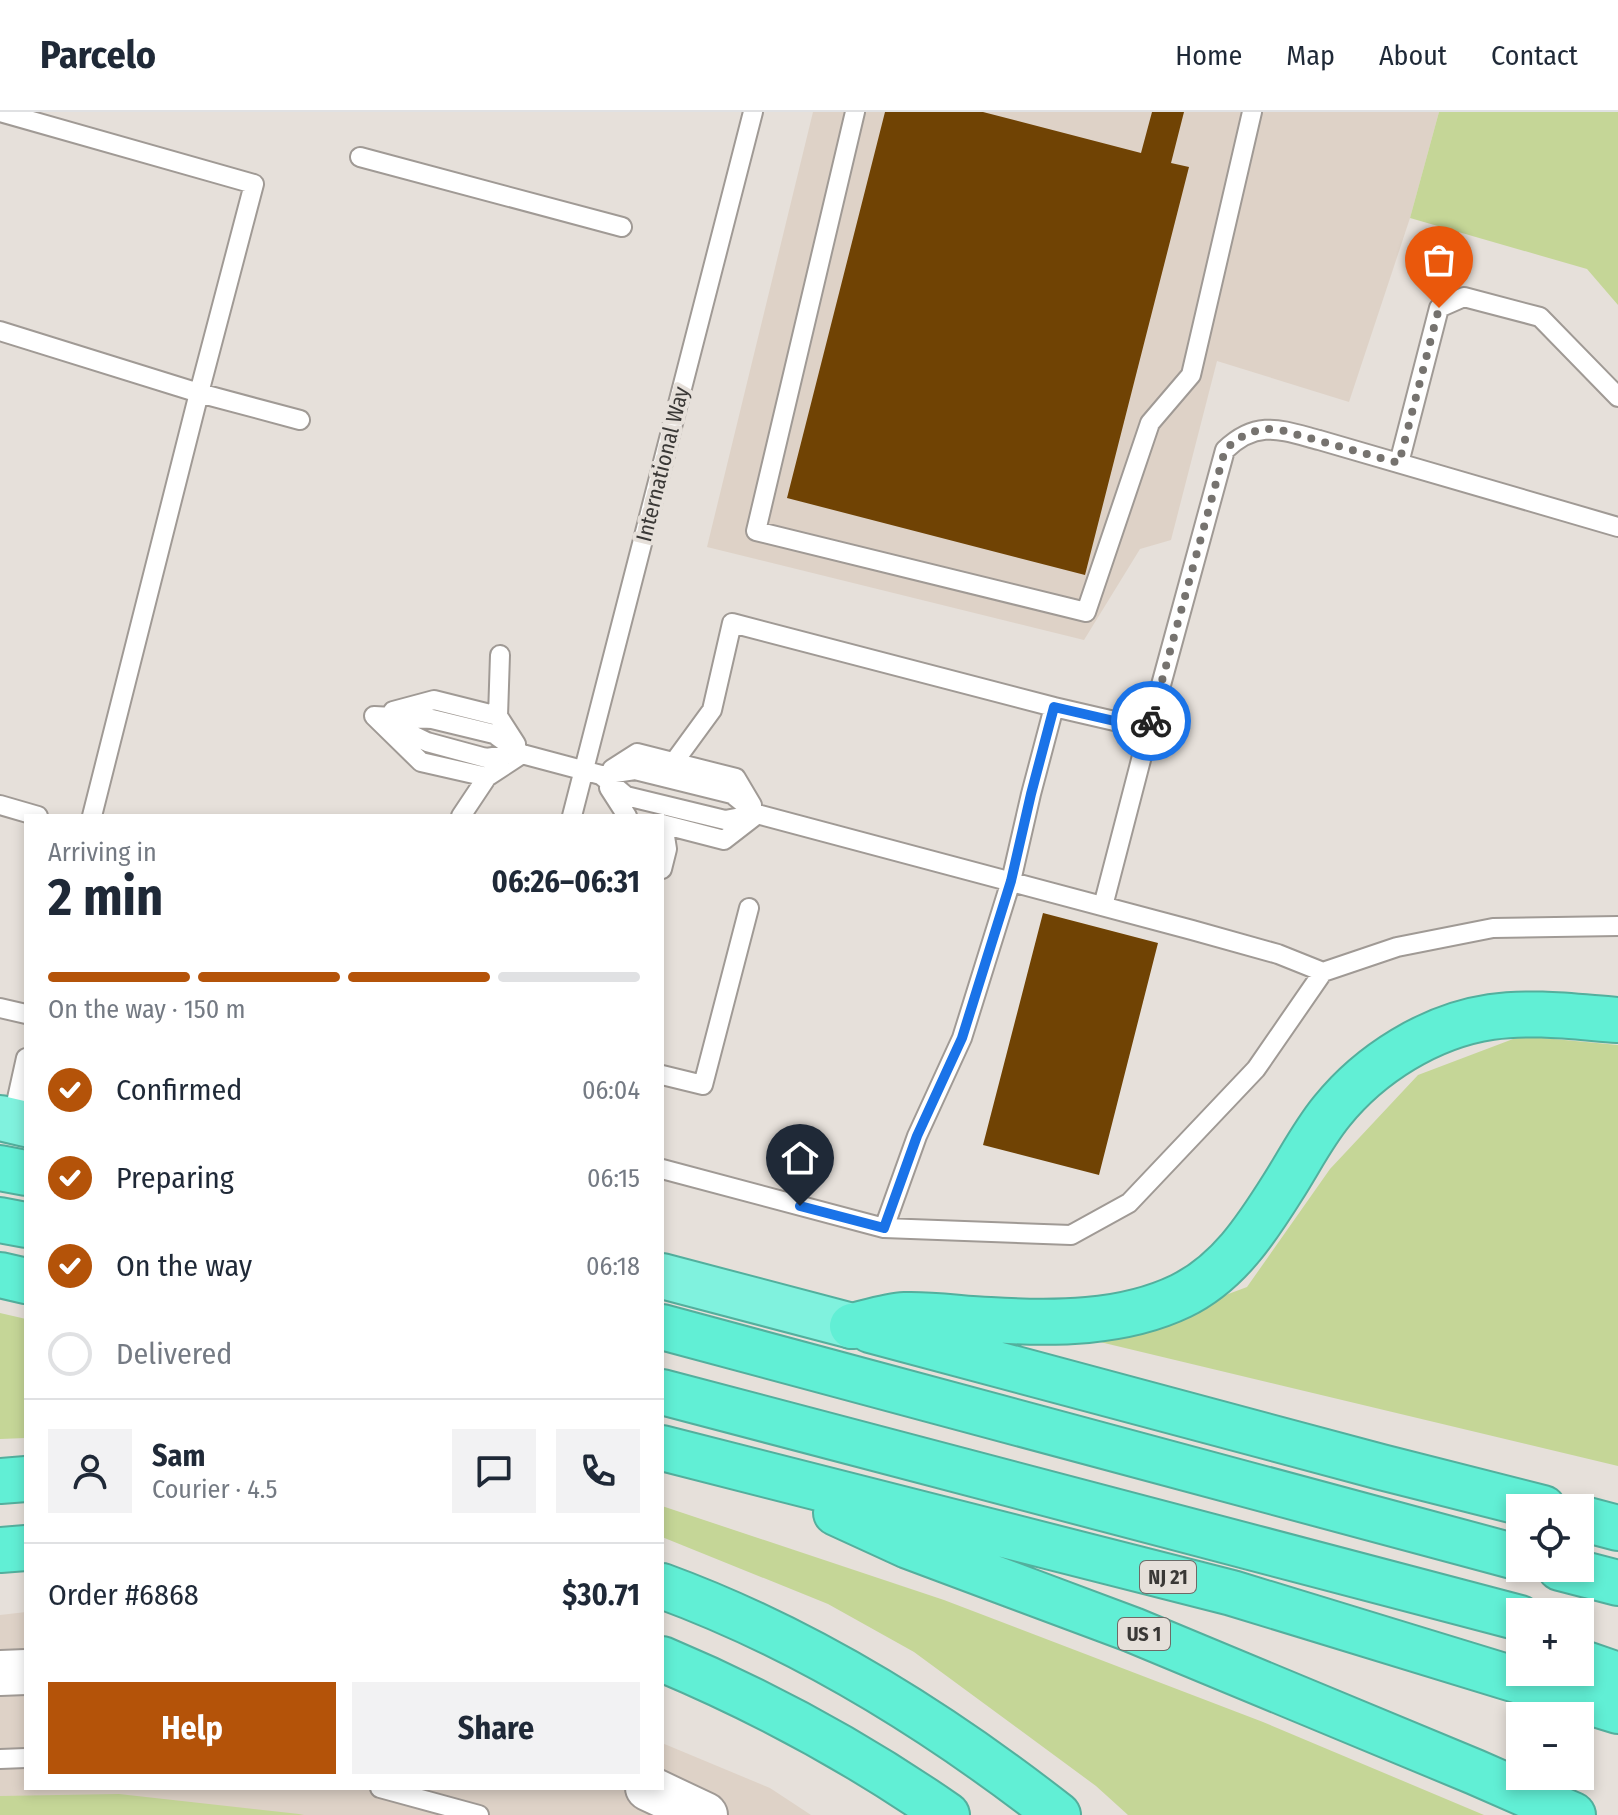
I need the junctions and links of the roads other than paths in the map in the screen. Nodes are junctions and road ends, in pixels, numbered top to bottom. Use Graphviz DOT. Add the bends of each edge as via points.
graph roads {
  1 [pos="0,112"];
  2 [pos="753,112"];
  3 [pos="855,112"];
  4 [pos="1252,112"];
  5 [pos="360,157"];
  6 [pos="622,227"];
  7 [pos="0,331"];
  8 [pos="199,393"];
  9 [pos="1618,397"];
  10 [pos="300,420"];
  11 [pos="1399,463"];
  12 [pos="1618,527"];
  13 [pos="500,655"];
  14 [pos="1054,707"];
  15 [pos="374,716"];
  16 [pos="498,716"];
  17 [pos="1149,729"];
  18 [pos="522,754"];
  19 [pos="674,762"];
  20 [pos="592,773"];
  21 [pos="487,777"];
  22 [pos="0,805"];
  23 [pos="31,814"];
  24 [pos="93,814"];
  25 [pos="462,814"];
  26 [pos="573,814"];
  27 [pos="625,814"];
  28 [pos="757,814"];
  29 [pos="664,825"];
  30 [pos="664,834"];
  31 [pos="664,861"];
  32 [pos="1011,881"];
  33 [pos="1103,906"];
  34 [pos="749,908"];
  35 [pos="1618,926"];
  36 [pos="1323,972"];
  37 [pos="0,1008"];
  38 [pos="24,1014"];
  39 [pos="1618,1020"];
  40 [pos="24,1068"];
  41 [pos="664,1075"];
  42 [pos="13,1121"];
  43 [pos="0,1168"];
  44 [pos="664,1170"];
  45 [pos="24,1173"];
  46 [pos="0,1220"];
  47 [pos="24,1225"];
  48 [pos="884,1228"];
  49 [pos="0,1275"];
  50 [pos="664,1277"];
  51 [pos="24,1281"];
  52 [pos="852,1326"];
  53 [pos="664,1328"];
  54 [pos="664,1393"];
  55 [pos="664,1449"];
  56 [pos="712,1461"];
  57 [pos="24,1479"];
  58 [pos="0,1481"];
  59 [pos="1506,1499"];
  60 [pos="1153,1521"];
  61 [pos="1594,1522"];
  62 [pos="1618,1528"];
  63 [pos="24,1548"];
  64 [pos="0,1550"];
  65 [pos="1506,1554"];
  66 [pos="1594,1577"];
  67 [pos="1618,1583"];
  68 [pos="664,1587"];
  69 [pos="1506,1614"];
  70 [pos="1506,1637"];
  71 [pos="1594,1638"];
  72 [pos="1618,1644"];
  73 [pos="664,1660"];
  74 [pos="1594,1667"];
  75 [pos="24,1672"];
  76 [pos="0,1673"];
  77 [pos="1618,1675"];
  78 [pos="1618,1711"];
  79 [pos="24,1758"];
  80 [pos="0,1759"];
  81 [pos="387,1790"];
  82 [pos="652,1790"];
  83 [pos="479,1815"];
  84 [pos="705,1815"];
  85 [pos="947,1815"];
  86 [pos="1058,1815"];
  87 [pos="1573,1815"];
  1 -- 8 [label="lane" via="254,184"];
  2 -- 20 [label="lane, International Way"];
  3 -- 4 [label="lane" via="756,531 1086,612 1150,423 1191,375"];
  5 -- 6 [label="lane"];
  7 -- 8 [label="lane"];
  8 -- 10 [label="lane"];
  8 -- 24 [label="lane"];
  9 -- 11 [label="lane" via="1540,317 1464,297 1439,308"];
  11 -- 12 [label="lane"];
  11 -- 17 [label="lane" via="1265,428 1241,436 1225,450"];
  13 -- 16 [label="lane"];
  14 -- 17 [label="lane"];
  14 -- 19 [label="lane" via="732,623 712,710"];
  14 -- 32 [label="lane"];
  15 -- 16 [label="lane" via="434,700"];
  15 -- 18 [label="lane" via="432,719 494,734"];
  15 -- 21 [label="lane" via="421,762"];
  16 -- 18 [label="lane"];
  17 -- 33 [label="lane"];
  18 -- 20 [label="lane"];
  18 -- 21 [label="lane"];
  19 -- 20 [label="lane" via="637,753"];
  19 -- 28 [label="lane" via="736,778"];
  20 -- 26 [label="lane, International Way"];
  20 -- 27 [label="lane"];
  20 -- 28 [label="lane" via="635,770 732,794"];
  20 -- 28 [label="lane" via="626,796 725,820"];
  21 -- 25 [label="lane"];
  22 -- 23 [label="lane"];
  28 -- 29 [label="lane" via="724,840"];
  28 -- 32 [label="lane"];
  30 -- 31 [label="lane"];
  32 -- 33 [label="lane"];
  32 -- 48 [label="lane" via="962,1038 917,1136"];
  33 -- 36 [label="lane" via="1278,954"];
  34 -- 41 [label="lane" via="703,1085"];
  35 -- 36 [label="lane" via="1493,928 1397,947"];
  36 -- 48 [label="lane" via="1256,1069 1129,1203 1071,1235"];
  37 -- 38 [label="lane"];
  39 -- 52 [label="highway" via="1493,1017 1445,1030 1386,1061 1323,1123 1243,1247 1201,1284 1166,1303 1077,1320 902,1315"];
  40 -- 42 [label="lane"];
  43 -- 45 [label="highway"];
  44 -- 48 [label="lane"];
  46 -- 47 [label="highway"];
  49 -- 51 [label="highway"];
  50 -- 52 [label="highway"];
  52 -- 59 [label="highway"];
  53 -- 65 [label="highway"];
  54 -- 60 [label="highway"];
  55 -- 56 [label="highway, US 1"];
  56 -- 78 [label="highway, NJ 21" via="1232,1593"];
  56 -- 87 [label="highway, US 1" via="908,1546 1133,1630"];
  57 -- 58 [label="highway"];
  60 -- 69 [label="highway"];
  60 -- 70 [label="highway"];
  61 -- 62 [label="highway"];
  63 -- 64 [label="highway"];
  66 -- 67 [label="highway"];
  68 -- 86 [label="highway" via="764,1630 883,1694 983,1758"];
  71 -- 72 [label="highway"];
  73 -- 85 [label="highway" via="793,1720"];
  74 -- 77 [label="highway"];
  75 -- 76 [label="street"];
  79 -- 80 [label="lane"];
  81 -- 83 [label="lane"];
  82 -- 84 [label="street"];
}
